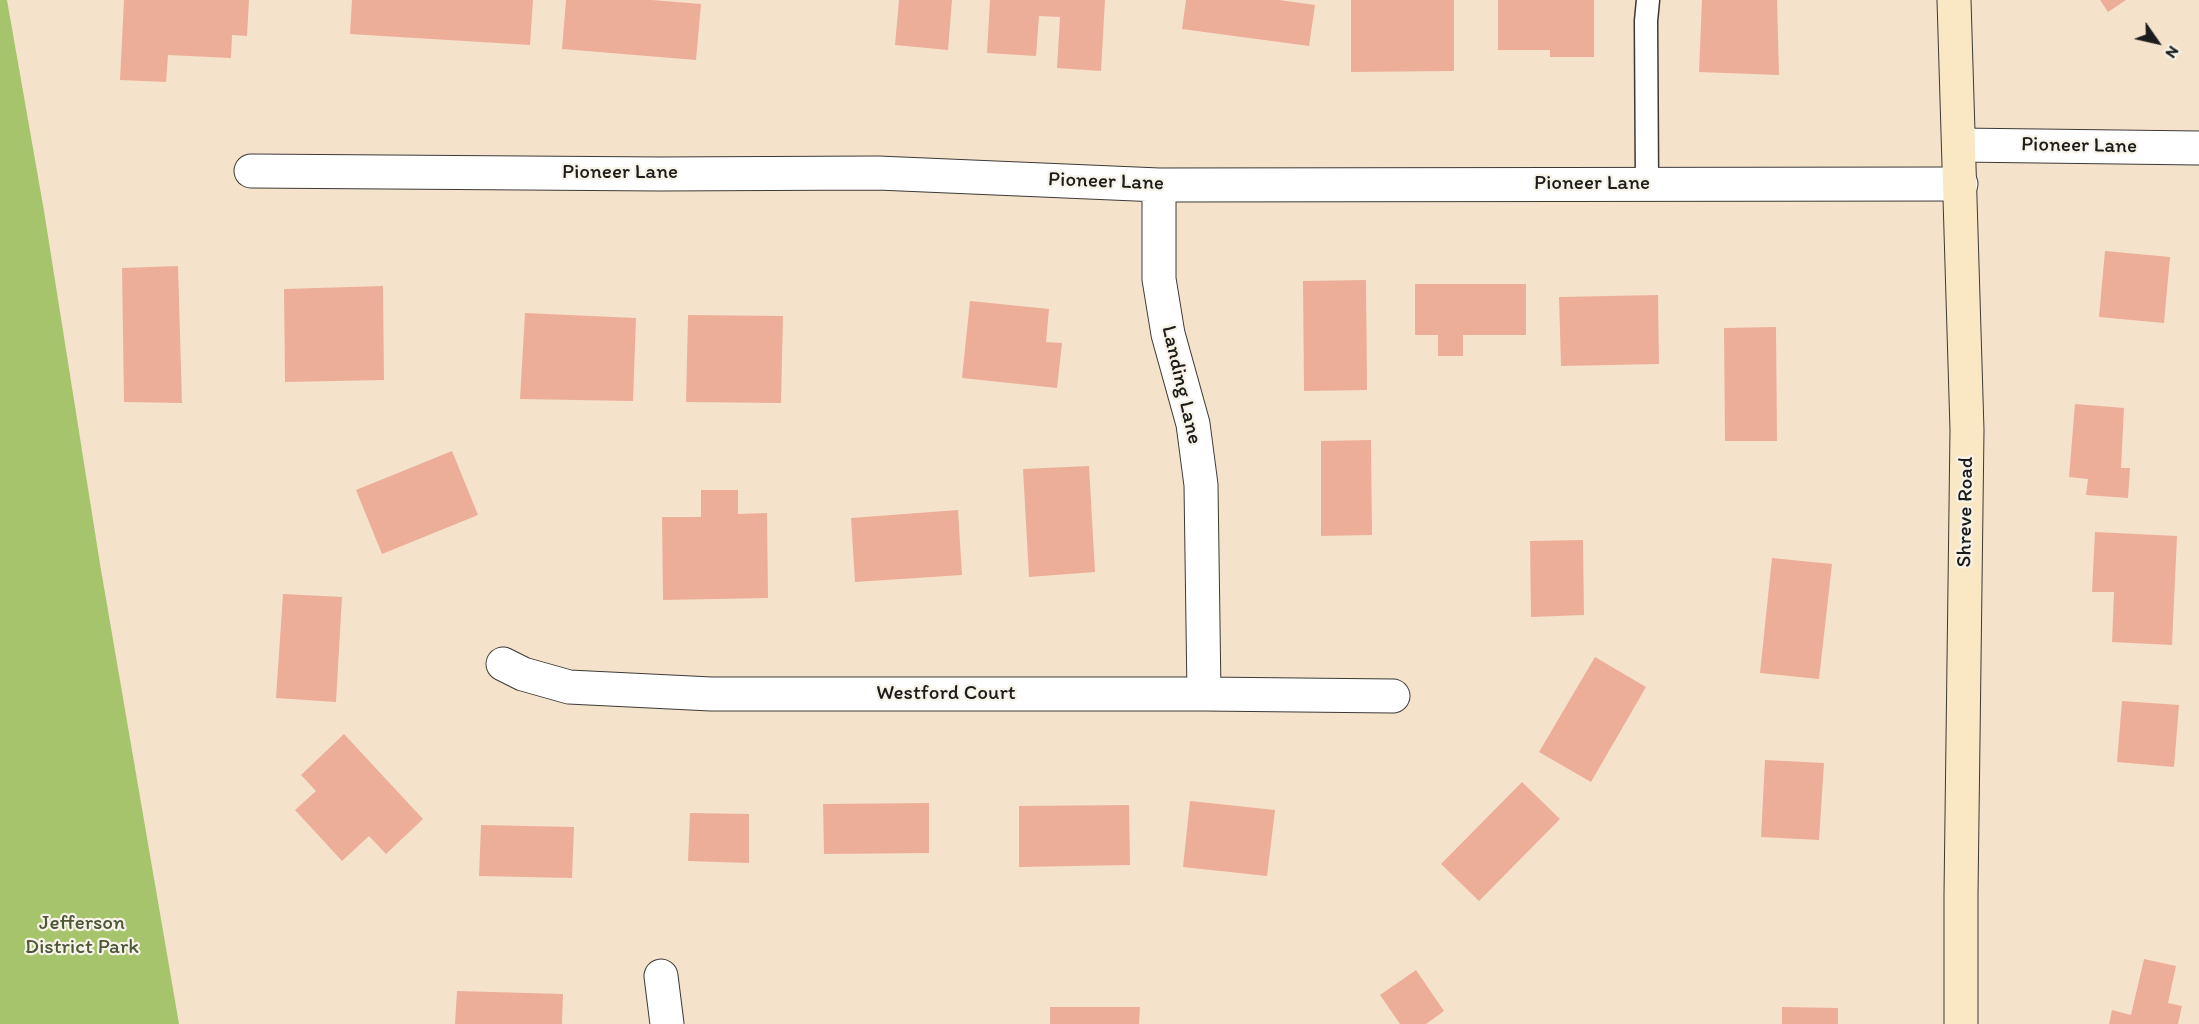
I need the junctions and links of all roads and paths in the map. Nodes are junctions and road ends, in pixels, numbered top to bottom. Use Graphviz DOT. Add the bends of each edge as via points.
graph roads {
  1 [pos="1648,0"];
  2 [pos="1954,0"];
  3 [pos="1959,145"];
  4 [pos="2199,148"];
  5 [pos="251,171"];
  6 [pos="1647,184"];
  7 [pos="1960,184"];
  8 [pos="1159,185"];
  9 [pos="503,664"];
  10 [pos="1204,694"];
  11 [pos="1393,696"];
  12 [pos="661,976"];
  13 [pos="667,1024"];
  14 [pos="1961,1024"];
  1 -- 6 [label="lane"];
  2 -- 3 [label="main road, Shreve Road"];
  3 -- 4 [label="street, Pioneer Lane"];
  3 -- 7 [label="main road, Shreve Road"];
  5 -- 8 [label="street, Pioneer Lane" via="878,173"];
  6 -- 7 [label="street, Pioneer Lane"];
  6 -- 8 [label="street, Pioneer Lane"];
  7 -- 14 [label="main road, Shreve Road" via="1967,430"];
  8 -- 10 [label="street, Landing Lane" via="1159,279 1168,334 1193,424 1201,485"];
  9 -- 10 [label="street, Westford Court" via="569,687 711,694"];
  10 -- 11 [label="street, Westford Court"];
  12 -- 13 [label="street"];
}
